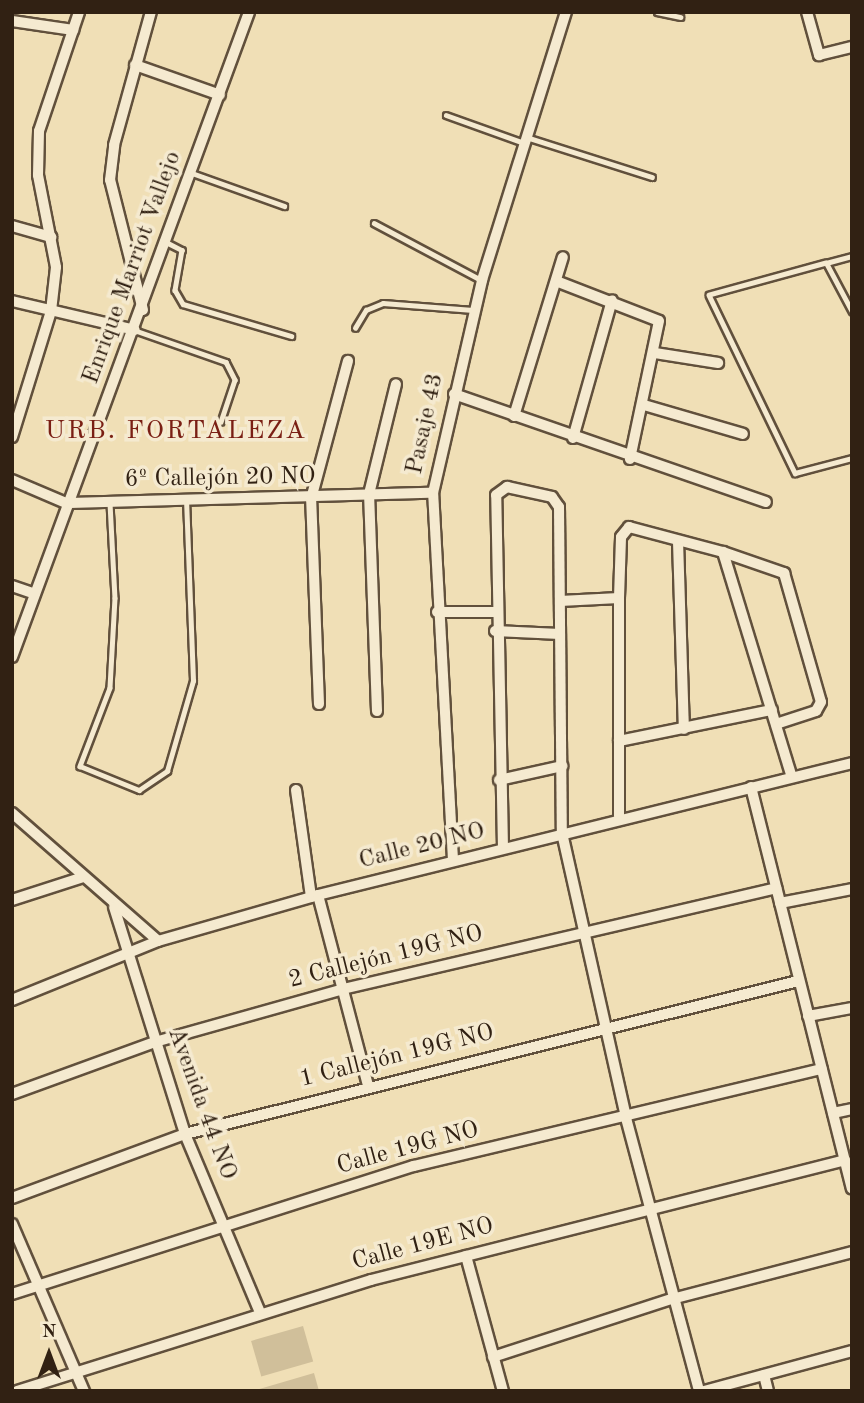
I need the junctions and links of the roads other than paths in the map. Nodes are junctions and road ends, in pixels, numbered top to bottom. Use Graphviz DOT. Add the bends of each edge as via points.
graph roads {
  1 [pos="79,12"];
  2 [pos="151,12"];
  3 [pos="249,12"];
  4 [pos="566,12"];
  5 [pos="657,12"];
  6 [pos="807,12"];
  7 [pos="680,17"];
  8 [pos="12,21"];
  9 [pos="73,30"];
  10 [pos="852,47"];
  11 [pos="135,65"];
  12 [pos="220,95"];
  13 [pos="446,115"];
  14 [pos="528,141"];
  15 [pos="191,173"];
  16 [pos="652,177"];
  17 [pos="284,206"];
  18 [pos="374,223"];
  19 [pos="12,226"];
  20 [pos="51,237"];
  21 [pos="165,242"];
  22 [pos="852,256"];
  23 [pos="564,257"];
  24 [pos="826,262"];
  25 [pos="482,280"];
  26 [pos="556,281"];
  27 [pos="612,300"];
  28 [pos="12,301"];
  29 [pos="474,310"];
  30 [pos="51,311"];
  31 [pos="143,311"];
  32 [pos="852,312"];
  33 [pos="355,328"];
  34 [pos="135,330"];
  35 [pos="291,336"];
  36 [pos="655,353"];
  37 [pos="348,361"];
  38 [pos="718,363"];
  39 [pos="396,384"];
  40 [pos="454,394"];
  41 [pos="644,405"];
  42 [pos="514,416"];
  43 [pos="221,422"];
  44 [pos="743,433"];
  45 [pos="12,437"];
  46 [pos="573,438"];
  47 [pos="852,458"];
  48 [pos="630,459"];
  49 [pos="12,480"];
  50 [pos="433,493"];
  51 [pos="369,494"];
  52 [pos="311,499"];
  53 [pos="186,500"];
  54 [pos="110,502"];
  55 [pos="766,502"];
  56 [pos="66,503"];
  57 [pos="678,541"];
  58 [pos="723,552"];
  59 [pos="12,586"];
  60 [pos="35,594"];
  61 [pos="619,598"];
  62 [pos="560,601"];
  63 [pos="437,612"];
  64 [pos="497,612"];
  65 [pos="495,631"];
  66 [pos="560,634"];
  67 [pos="12,657"];
  68 [pos="319,704"];
  69 [pos="772,710"];
  70 [pos="377,711"];
  71 [pos="776,724"];
  72 [pos="684,729"];
  73 [pos="619,741"];
  74 [pos="852,763"];
  75 [pos="562,766"];
  76 [pos="791,775"];
  77 [pos="499,780"];
  78 [pos="751,787"];
  79 [pos="296,790"];
  80 [pos="12,813"];
  81 [pos="619,816"];
  82 [pos="562,833"];
  83 [pos="503,848"];
  84 [pos="453,860"];
  85 [pos="83,877"];
  86 [pos="776,888"];
  87 [pos="852,889"];
  88 [pos="315,896"];
  89 [pos="12,900"];
  90 [pos="780,903"];
  91 [pos="114,907"];
  92 [pos="584,930"];
  93 [pos="158,941"];
  94 [pos="131,957"];
  95 [pos="798,981"];
  96 [pos="343,989"];
  97 [pos="12,1000"];
  98 [pos="852,1008"];
  99 [pos="808,1016"];
  100 [pos="605,1028"];
  101 [pos="155,1042"];
  102 [pos="822,1069"];
  103 [pos="368,1085"];
  104 [pos="12,1094"];
  105 [pos="852,1109"];
  106 [pos="833,1113"];
  107 [pos="626,1118"];
  108 [pos="185,1134"];
  109 [pos="845,1160"];
  110 [pos="852,1188"];
  111 [pos="12,1198"];
  112 [pos="648,1207"];
  113 [pos="12,1224"];
  114 [pos="223,1226"];
  115 [pos="852,1252"];
  116 [pos="466,1256"];
  117 [pos="37,1286"];
  118 [pos="12,1294"];
  119 [pos="672,1299"];
  120 [pos="260,1312"];
  121 [pos="852,1351"];
  122 [pos="494,1357"];
  123 [pos="75,1372"];
  124 [pos="764,1375"];
  125 [pos="17,1391"];
  126 [pos="84,1391"];
  127 [pos="503,1391"];
  128 [pos="699,1391"];
  129 [pos="705,1391"];
  130 [pos="768,1391"];
  1 -- 9 [label="street"];
  2 -- 11 [label="street"];
  3 -- 12 [label="street, Enrique Marriot Vallejo"];
  4 -- 14 [label="street, Pasaje 43"];
  5 -- 7 [label="lane"];
  6 -- 10 [label="street" via="816,52 827,57"];
  8 -- 9 [label="street"];
  9 -- 20 [label="street" via="38,140 38,175"];
  11 -- 12 [label="street"];
  11 -- 31 [label="street" via="110,180"];
  12 -- 15 [label="street, Enrique Marriot Vallejo"];
  13 -- 14 [label="lane"];
  14 -- 16 [label="lane"];
  14 -- 25 [label="street, Pasaje 43"];
  15 -- 17 [label="lane"];
  15 -- 21 [label="street, Enrique Marriot Vallejo"];
  18 -- 25 [label="lane"];
  19 -- 20 [label="street"];
  20 -- 30 [label="street" via="56,267"];
  21 -- 31 [label="street, Enrique Marriot Vallejo"];
  21 -- 35 [label="lane" via="182,250 175,290 183,304"];
  22 -- 24 [label="lane"];
  23 -- 26 [label="street"];
  24 -- 32 [label="lane"];
  24 -- 47 [label="lane" via="715,290 709,302 795,473"];
  25 -- 29 [label="street, Pasaje 43"];
  26 -- 27 [label="street"];
  26 -- 42 [label="street"];
  27 -- 36 [label="street" via="659,321"];
  27 -- 46 [label="street"];
  28 -- 30 [label="street"];
  29 -- 33 [label="lane" via="383,303 366,310"];
  29 -- 40 [label="street, Pasaje 43"];
  30 -- 34 [label="street"];
  30 -- 45 [label="street"];
  31 -- 34 [label="street, Enrique Marriot Vallejo"];
  34 -- 43 [label="lane" via="226,362 235,380"];
  34 -- 56 [label="street, Enrique Marriot Vallejo"];
  36 -- 38 [label="street"];
  36 -- 41 [label="street"];
  37 -- 52 [label="street"];
  39 -- 51 [label="street"];
  40 -- 42 [label="street"];
  40 -- 50 [label="street, Pasaje 43"];
  41 -- 44 [label="street"];
  41 -- 48 [label="street"];
  42 -- 46 [label="street"];
  46 -- 48 [label="street"];
  48 -- 55 [label="street"];
  49 -- 56 [label="street, 6º Callejón 20 NO"];
  50 -- 51 [label="street, 6º Callejón 20 NO"];
  50 -- 63 [label="street, Pasaje 43"];
  51 -- 52 [label="street, 6º Callejón 20 NO"];
  51 -- 70 [label="street"];
  52 -- 53 [label="street, 6º Callejón 20 NO"];
  52 -- 68 [label="street"];
  53 -- 54 [label="street, 6º Callejón 20 NO"];
  53 -- 54 [label="lane" via="193,681 167,771 139,790 80,766 110,688 115,598"];
  54 -- 56 [label="street, 6º Callejón 20 NO"];
  56 -- 60 [label="street, Enrique Marriot Vallejo"];
  57 -- 58 [label="street"];
  57 -- 61 [label="street" via="624,531"];
  57 -- 72 [label="street"];
  58 -- 69 [label="street"];
  58 -- 71 [label="street" via="783,573 821,702 816,710"];
  59 -- 60 [label="street"];
  60 -- 67 [label="street, Enrique Marriot Vallejo"];
  61 -- 62 [label="street"];
  61 -- 73 [label="street"];
  62 -- 64 [label="street" via="557,500 507,487 496,495"];
  62 -- 66 [label="street"];
  63 -- 64 [label="street"];
  63 -- 84 [label="street, Pasaje 43"];
  64 -- 65 [label="street"];
  65 -- 66 [label="street"];
  65 -- 77 [label="street"];
  66 -- 75 [label="street"];
  69 -- 71 [label="street"];
  69 -- 72 [label="street"];
  71 -- 76 [label="street"];
  72 -- 73 [label="street"];
  73 -- 81 [label="street"];
  74 -- 76 [label="street, Calle 20 NO"];
  75 -- 77 [label="street"];
  75 -- 82 [label="street"];
  76 -- 78 [label="street, Calle 20 NO"];
  77 -- 83 [label="street"];
  78 -- 81 [label="street, Calle 20 NO"];
  78 -- 86 [label="street"];
  79 -- 88 [label="street"];
  80 -- 85 [label="street"];
  81 -- 82 [label="street, Calle 20 NO"];
  82 -- 83 [label="street, Calle 20 NO"];
  82 -- 92 [label="street"];
  83 -- 84 [label="street, Calle 20 NO"];
  84 -- 88 [label="street, Calle 20 NO"];
  85 -- 89 [label="street"];
  85 -- 91 [label="street"];
  86 -- 90 [label="street"];
  86 -- 92 [label="street, 2 Callejón 19G NO"];
  87 -- 90 [label="street"];
  88 -- 93 [label="street, Calle 20 NO"];
  88 -- 96 [label="street"];
  90 -- 95 [label="street"];
  91 -- 93 [label="street"];
  91 -- 94 [label="street, Avenida 44 NO"];
  92 -- 96 [label="street, 2 Callejón 19G NO"];
  92 -- 100 [label="street"];
  93 -- 94 [label="street, Calle 20 NO"];
  94 -- 97 [label="street, Calle 20 NO"];
  94 -- 101 [label="street, Avenida 44 NO"];
  95 -- 99 [label="street"];
  95 -- 100 [label="street, 1 Callejón 19G NO"];
  96 -- 101 [label="street, 2 Callejón 19G NO"];
  96 -- 103 [label="street"];
  98 -- 99 [label="street"];
  99 -- 102 [label="street"];
  100 -- 103 [label="street, 1 Callejón 19G NO"];
  100 -- 107 [label="street"];
  101 -- 104 [label="street, 2 Callejón 19G NO"];
  101 -- 108 [label="street, Avenida 44 NO"];
  102 -- 106 [label="street"];
  102 -- 107 [label="street, Calle 19G NO"];
  103 -- 108 [label="street, 1 Callejón 19G NO"];
  105 -- 106 [label="street"];
  106 -- 109 [label="street"];
  107 -- 112 [label="street"];
  107 -- 114 [label="street, Calle 19G NO" via="414,1166"];
  108 -- 111 [label="street, 1 Callejón 19G NO"];
  108 -- 114 [label="street, Avenida 44 NO"];
  109 -- 110 [label="street"];
  109 -- 112 [label="street, Calle 19E NO"];
  112 -- 116 [label="street, Calle 19E NO"];
  112 -- 119 [label="street"];
  113 -- 117 [label="street"];
  114 -- 117 [label="street, Calle 19G NO"];
  114 -- 120 [label="street, Avenida 44 NO"];
  115 -- 119 [label="street"];
  116 -- 120 [label="street, Calle 19E NO"];
  116 -- 122 [label="street"];
  117 -- 118 [label="street, Calle 19G NO"];
  117 -- 123 [label="street"];
  119 -- 122 [label="street"];
  119 -- 128 [label="street"];
  120 -- 123 [label="street, Calle 19E NO"];
  121 -- 124 [label="street"];
  122 -- 127 [label="street"];
  123 -- 125 [label="street, Calle 19E NO"];
  123 -- 126 [label="street"];
  124 -- 129 [label="street"];
  124 -- 130 [label="street"];
}
